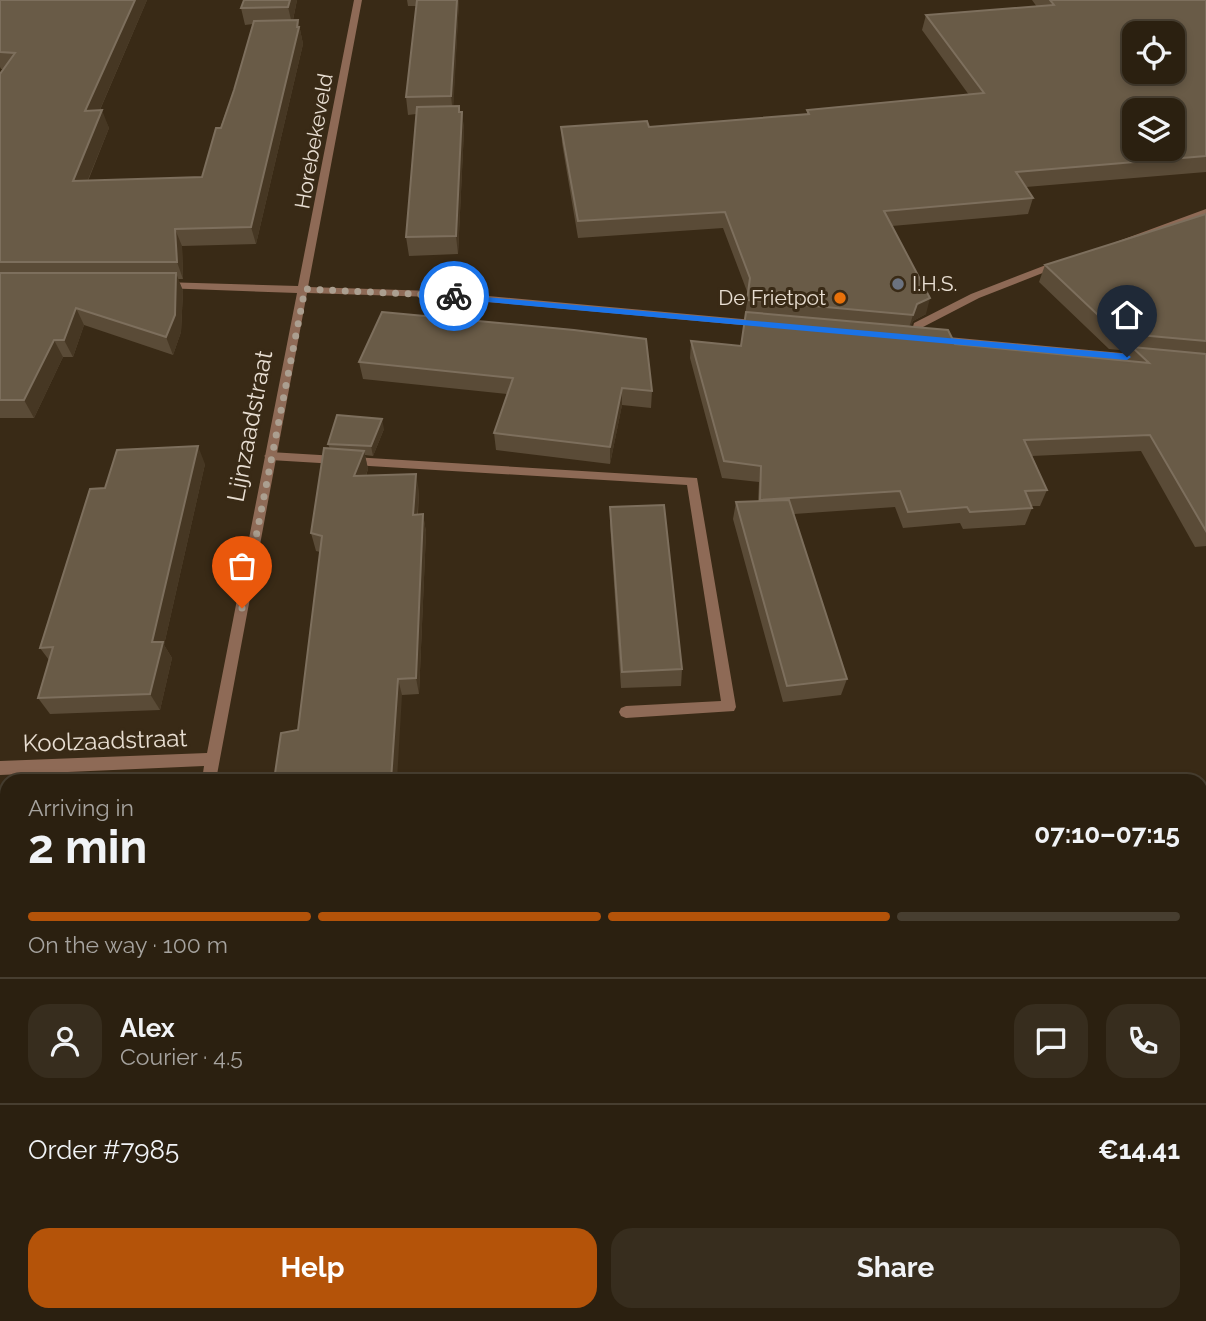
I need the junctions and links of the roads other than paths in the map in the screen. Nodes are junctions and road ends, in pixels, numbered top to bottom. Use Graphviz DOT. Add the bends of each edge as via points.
graph roads {
  1 [pos="358,0"];
  2 [pos="1206,212"];
  3 [pos="1115,244"];
  4 [pos="1076,257"];
  5 [pos="155,285"];
  6 [pos="305,289"];
  7 [pos="777,325"];
  8 [pos="901,336"];
  9 [pos="915,337"];
  10 [pos="1151,359"];
  11 [pos="270,456"];
  12 [pos="626,712"];
  13 [pos="213,760"];
  14 [pos="0,768"];
  15 [pos="210,774"];
  1 -- 6 [label="street, Horebekeveld"];
  2 -- 3 [label="street"];
  4 -- 9 [label="street" via="975,296 918,325"];
  5 -- 6 [label="street"];
  6 -- 7 [label="street" via="433,295"];
  6 -- 11 [label="street, Lijnzaadstraat"];
  8 -- 9 [label="street"];
  9 -- 10 [label="street"];
  11 -- 12 [label="street" via="693,481 729,707"];
  11 -- 13 [label="street, Lijnzaadstraat"];
  13 -- 14 [label="street, Koolzaadstraat"];
  13 -- 15 [label="street, Lijnzaadstraat"];
}
